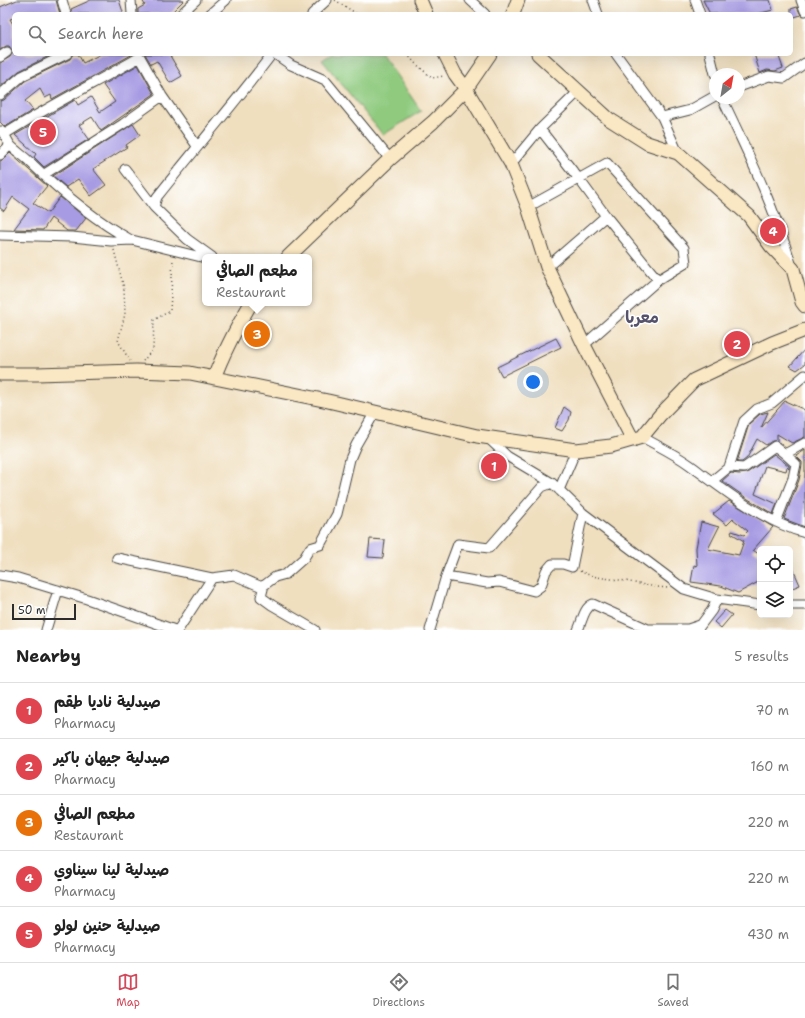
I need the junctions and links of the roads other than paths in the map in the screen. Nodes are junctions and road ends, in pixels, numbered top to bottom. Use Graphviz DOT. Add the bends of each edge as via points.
graph roads {
  1 [pos="62,0"];
  2 [pos="131,0"];
  3 [pos="196,0"];
  4 [pos="226,0"];
  5 [pos="327,0"];
  6 [pos="420,0"];
  7 [pos="470,0"];
  8 [pos="518,0"];
  9 [pos="593,0"];
  10 [pos="695,0"];
  11 [pos="801,0"];
  12 [pos="805,11"];
  13 [pos="65,12"];
  14 [pos="132,12"];
  15 [pos="183,12"];
  16 [pos="212,12"];
  17 [pos="314,12"];
  18 [pos="425,12"];
  19 [pos="483,12"];
  20 [pos="514,12"];
  21 [pos="597,12"];
  22 [pos="699,12"];
  23 [pos="63,56"];
  24 [pos="139,56"];
  25 [pos="142,56"];
  26 [pos="270,56"];
  27 [pos="278,56"];
  28 [pos="446,56"];
  29 [pos="489,56"];
  30 [pos="540,56"];
  31 [pos="617,56"];
  32 [pos="710,56"];
  33 [pos="805,63"];
  34 [pos="714,68"];
  35 [pos="745,85"];
  36 [pos="466,89"];
  37 [pos="579,91"];
  38 [pos="0,95"];
  39 [pos="162,96"];
  40 [pos="709,99"];
  41 [pos="725,104"];
  42 [pos="662,117"];
  43 [pos="540,129"];
  44 [pos="2,132"];
  45 [pos="10,145"];
  46 [pos="197,146"];
  47 [pos="678,153"];
  48 [pos="0,154"];
  49 [pos="390,158"];
  50 [pos="511,164"];
  51 [pos="125,169"];
  52 [pos="43,175"];
  53 [pos="580,179"];
  54 [pos="154,207"];
  55 [pos="528,207"];
  56 [pos="606,216"];
  57 [pos="0,235"];
  58 [pos="132,240"];
  59 [pos="208,254"];
  60 [pos="291,254"];
  61 [pos="202,257"];
  62 [pos="547,267"];
  63 [pos="793,269"];
  64 [pos="658,280"];
  65 [pos="249,306"];
  66 [pos="805,306"];
  67 [pos="805,330"];
  68 [pos="584,345"];
  69 [pos="0,374"];
  70 [pos="805,375"];
  71 [pos="214,378"];
  72 [pos="375,412"];
  73 [pos="488,438"];
  74 [pos="638,439"];
  75 [pos="805,443"];
  76 [pos="576,450"];
  77 [pos="785,454"];
  78 [pos="729,467"];
  79 [pos="712,481"];
  80 [pos="555,487"];
  81 [pos="583,513"];
  82 [pos="776,522"];
  83 [pos="805,534"];
  84 [pos="117,558"];
  85 [pos="0,575"];
  86 [pos="446,576"];
  87 [pos="212,578"];
  88 [pos="264,585"];
  89 [pos="58,590"];
  90 [pos="717,600"];
  91 [pos="757,605"];
  92 [pos="793,605"];
  93 [pos="805,605"];
  94 [pos="698,627"];
  95 [pos="46,630"];
  96 [pos="177,630"];
  97 [pos="315,630"];
  98 [pos="430,630"];
  99 [pos="578,630"];
  1 -- 13 [label="street"];
  2 -- 14 [label="street"];
  3 -- 15 [label="street"];
  4 -- 16 [label="street"];
  5 -- 17 [label="street"];
  6 -- 18 [label="main road"];
  7 -- 19 [label="street"];
  8 -- 20 [label="main road"];
  9 -- 21 [label="street"];
  10 -- 22 [label="street"];
  11 -- 12 [label="street"];
  23 -- 38 [label="street" via="22,76"];
  24 -- 44 [label="street" via="94,84"];
  25 -- 39 [label="street"];
  26 -- 46 [label="street"];
  27 -- 49 [label="street" via="292,66 325,80"];
  28 -- 36 [label="main road"];
  29 -- 36 [label="main road"];
  30 -- 37 [label="main road"];
  31 -- 42 [label="street"];
  32 -- 34 [label="street"];
  33 -- 35 [label="street" via="784,78 769,76"];
  36 -- 49 [label="main road" via="433,122"];
  36 -- 50 [label="main road"];
  37 -- 43 [label="street"];
  37 -- 47 [label="main road" via="610,119 647,143"];
  39 -- 46 [label="street"];
  39 -- 52 [label="street"];
  40 -- 42 [label="street" via="690,110"];
  41 -- 63 [label="street" via="762,186"];
  42 -- 47 [label="street"];
  43 -- 50 [label="street"];
  43 -- 53 [label="street"];
  44 -- 45 [label="street"];
  45 -- 48 [label="street"];
  45 -- 52 [label="street"];
  46 -- 54 [label="street" via="157,197"];
  47 -- 63 [label="main road" via="749,216 771,246"];
  49 -- 60 [label="main road"];
  50 -- 55 [label="main road"];
  51 -- 54 [label="street"];
  52 -- 58 [label="street" via="93,216"];
  53 -- 55 [label="street"];
  53 -- 56 [label="street"];
  53 -- 64 [label="street" via="607,163 684,248 686,263"];
  54 -- 59 [label="street" via="187,239"];
  55 -- 62 [label="main road"];
  56 -- 62 [label="street"];
  56 -- 64 [label="street"];
  57 -- 58 [label="street"];
  58 -- 61 [label="street"];
  62 -- 68 [label="main road"];
  63 -- 66 [label="main road"];
  64 -- 68 [label="street"];
  65 -- 71 [label="main road"];
  67 -- 74 [label="main road" via="694,380"];
  68 -- 74 [label="main road"];
  69 -- 71 [label="main road" via="136,371"];
  70 -- 78 [label="street" via="772,403 757,409 744,421"];
  71 -- 72 [label="main road"];
  72 -- 73 [label="main road"];
  72 -- 88 [label="street" via="350,459 337,514 320,545 310,548 304,558 286,574 275,577"];
  73 -- 76 [label="main road"];
  73 -- 80 [label="street" via="506,456"];
  74 -- 76 [label="main road" via="611,446"];
  74 -- 79 [label="street" via="688,464"];
  75 -- 77 [label="street"];
  76 -- 80 [label="street"];
  77 -- 78 [label="street" via="775,446 744,468"];
  77 -- 82 [label="street" via="796,464"];
  78 -- 79 [label="street"];
  79 -- 82 [label="street"];
  80 -- 81 [label="street"];
  80 -- 86 [label="street" via="542,486 489,548 458,544"];
  81 -- 86 [label="street" via="572,567 552,564 546,571 541,586 534,591 499,582 487,583"];
  81 -- 90 [label="street" via="684,589"];
  82 -- 83 [label="street"];
  84 -- 87 [label="street"];
  85 -- 89 [label="street"];
  86 -- 98 [label="street"];
  87 -- 88 [label="street" via="234,575 262,587"];
  87 -- 96 [label="street"];
  88 -- 97 [label="street" via="261,597"];
  89 -- 95 [label="street"];
  89 -- 96 [label="street"];
  90 -- 91 [label="street"];
  90 -- 94 [label="street"];
  92 -- 93 [label="street"];
  94 -- 99 [label="street" via="648,629 594,604 587,609"];
}
